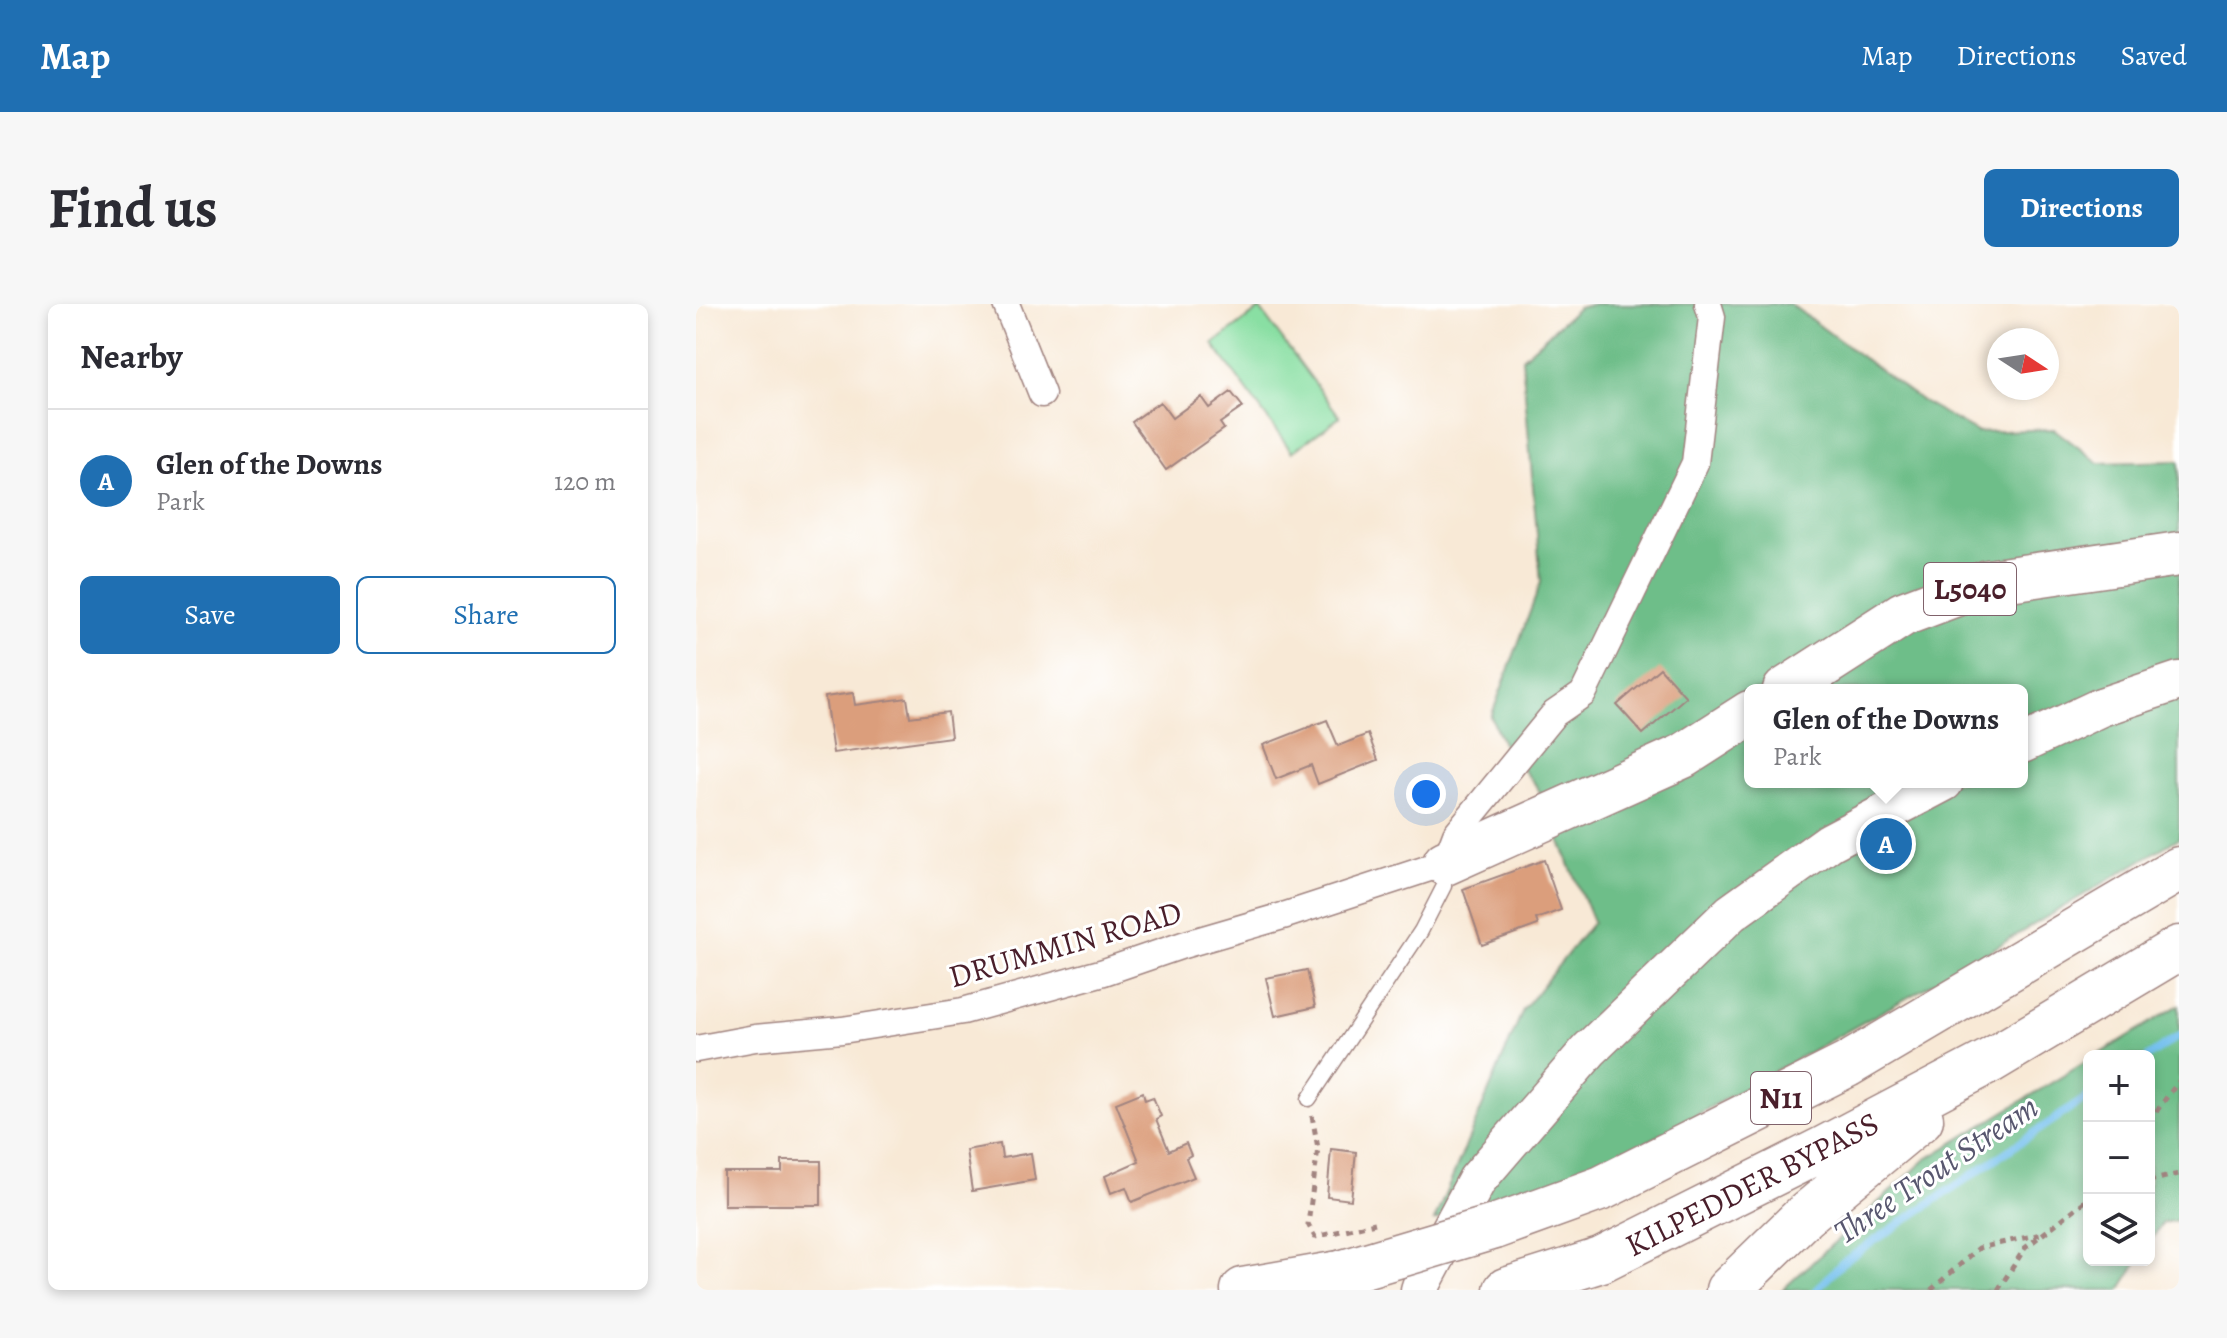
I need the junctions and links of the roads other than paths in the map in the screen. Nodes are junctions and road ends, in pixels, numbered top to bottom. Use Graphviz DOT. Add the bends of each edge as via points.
graph roads {
  1 [pos="1006,304"];
  2 [pos="1708,304"];
  3 [pos="1042,394"];
  4 [pos="2179,554"];
  5 [pos="2179,681"];
  6 [pos="1794,684"];
  7 [pos="1744,717"];
  8 [pos="2028,741"];
  9 [pos="1933,788"];
  10 [pos="2179,850"];
  11 [pos="1445,863"];
  12 [pos="2179,869"];
  13 [pos="2055,942"];
  14 [pos="2179,948"];
  15 [pos="696,1049"];
  16 [pos="1990,1061"];
  17 [pos="1309,1099"];
  18 [pos="1243,1290"];
  19 [pos="1420,1290"];
  20 [pos="1506,1290"];
  21 [pos="1728,1290"];
  1 -- 3 [label="street"];
  2 -- 11 [label="street" via="1712,317 1695,463 1583,694 1554,714 1456,834"];
  4 -- 6 [label="highway, L5040" via="1988,582 1903,614"];
  5 -- 8 [label="main road" via="2101,707"];
  7 -- 11 [label="highway" via="1683,756"];
  9 -- 19 [label="main road" via="1830,842 1731,913 1589,1050 1477,1180"];
  10 -- 13 [label="highway, N11" via="2110,890"];
  11 -- 15 [label="street, DRUMMIN ROAD" via="1104,972 963,1011"];
  11 -- 17 [label="lane" via="1444,886 1421,931"];
  12 -- 13 [label="highway, N11"];
  13 -- 18 [label="highway, KILPEDDER BYPASS / N11, bridge" via="1834,1072 1602,1188 1340,1273"];
  14 -- 16 [label="highway, N11"];
  16 -- 20 [label="highway, KILPEDDER BYPASS / N11" via="1601,1260"];
  16 -- 21 [label="highway, N11" via="1804,1216"];
}
